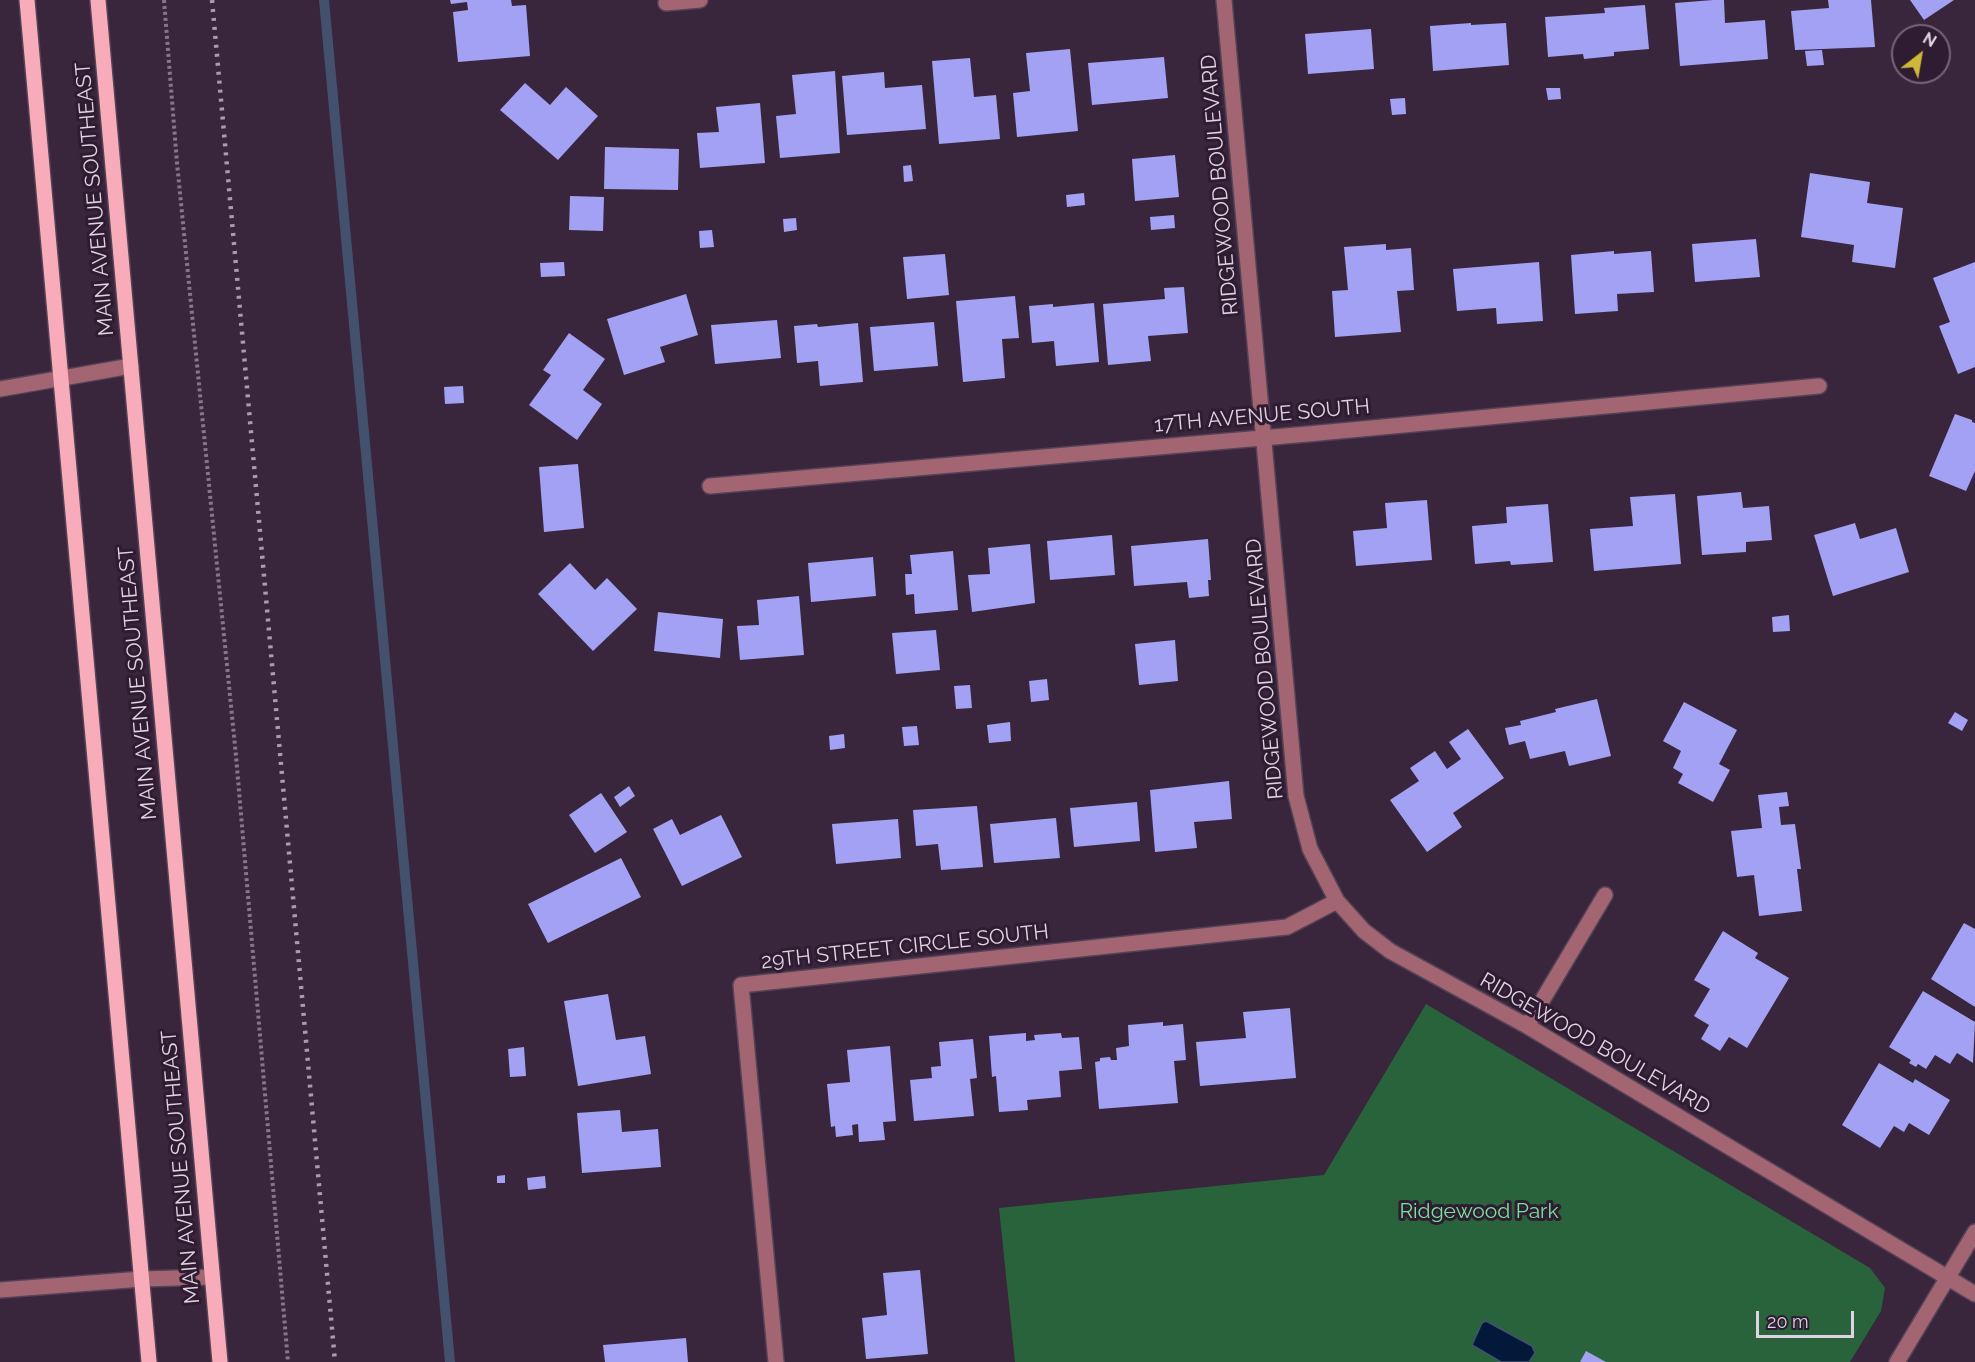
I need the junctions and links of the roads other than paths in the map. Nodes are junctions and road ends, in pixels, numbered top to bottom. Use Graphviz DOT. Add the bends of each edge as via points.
graph roads {
  1 [pos="27,0"];
  2 [pos="98,0"];
  3 [pos="700,0"];
  4 [pos="1224,0"];
  5 [pos="666,3"];
  6 [pos="131,366"];
  7 [pos="61,379"];
  8 [pos="1819,386"];
  9 [pos="0,388"];
  10 [pos="1264,438"];
  11 [pos="710,486"];
  12 [pos="1605,895"];
  13 [pos="1337,901"];
  14 [pos="1527,1026"];
  15 [pos="1975,1232"];
  16 [pos="212,1277"];
  17 [pos="1948,1278"];
  18 [pos="142,1279"];
  19 [pos="0,1290"];
  20 [pos="1975,1294"];
  21 [pos="149,1362"];
  22 [pos="220,1362"];
  23 [pos="776,1362"];
  24 [pos="1897,1362"];
  1 -- 7 [label="main road"];
  2 -- 6 [label="main road, MAIN AVENUE SOUTHEAST"];
  3 -- 5 [label="street"];
  4 -- 10 [label="street, RIDGEWOOD BOULEVARD"];
  6 -- 7 [label="street"];
  6 -- 16 [label="main road, MAIN AVENUE SOUTHEAST"];
  7 -- 9 [label="street"];
  7 -- 18 [label="main road"];
  8 -- 10 [label="street, 17TH AVENUE SOUTH"];
  10 -- 11 [label="street, 17TH AVENUE SOUTH"];
  10 -- 13 [label="street, RIDGEWOOD BOULEVARD" via="1296,795 1310,849"];
  12 -- 14 [label="street"];
  13 -- 14 [label="street, RIDGEWOOD BOULEVARD" via="1364,931 1390,951"];
  13 -- 23 [label="street, 29TH STREET CIRCLE SOUTH" via="1287,927 741,985"];
  14 -- 17 [label="street, RIDGEWOOD BOULEVARD"];
  15 -- 17 [label="street"];
  16 -- 18 [label="street"];
  16 -- 22 [label="main road, MAIN AVENUE SOUTHEAST"];
  17 -- 20 [label="street, RIDGEWOOD BOULEVARD"];
  17 -- 24 [label="street"];
  18 -- 19 [label="street"];
  18 -- 21 [label="main road"];
}
